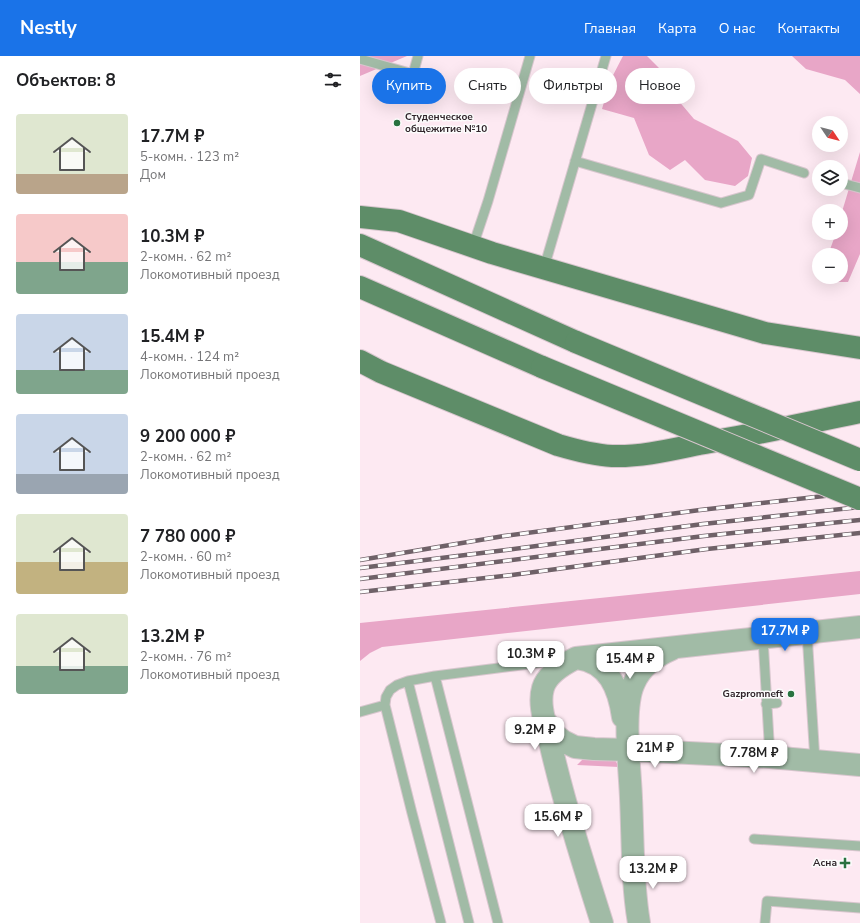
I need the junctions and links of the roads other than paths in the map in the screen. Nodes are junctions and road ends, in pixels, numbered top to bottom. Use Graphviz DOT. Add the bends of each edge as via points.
graph roads {
  1 [pos="418,56"];
  2 [pos="530,56"];
  3 [pos="606,56"];
  4 [pos="360,59"];
  5 [pos="575,162"];
  6 [pos="804,173"];
  7 [pos="848,185"];
  8 [pos="860,188"];
  9 [pos="360,217"];
  10 [pos="360,245"];
  11 [pos="473,246"];
  12 [pos="544,268"];
  13 [pos="360,287"];
  14 [pos="860,348"];
  15 [pos="360,361"];
  16 [pos="860,412"];
  17 [pos="860,460"];
  18 [pos="860,499"];
  19 [pos="860,627"];
  20 [pos="807,633"];
  21 [pos="763,638"];
  22 [pos="678,646"];
  23 [pos="576,658"];
  24 [pos="435,676"];
  25 [pos="408,681"];
  26 [pos="810,701"];
  27 [pos="800,702"];
  28 [pos="776,703"];
  29 [pos="766,704"];
  30 [pos="385,705"];
  31 [pos="360,712"];
  32 [pos="545,721"];
  33 [pos="628,750"];
  34 [pos="770,757"];
  35 [pos="814,761"];
  36 [pos="860,765"];
  37 [pos="754,839"];
  38 [pos="860,846"];
  39 [pos="860,908"];
  40 [pos="441,923"];
  41 [pos="469,923"];
  42 [pos="498,923"];
  43 [pos="602,923"];
  44 [pos="639,923"];
  45 [pos="765,923"];
  1 -- 4 [label="lane" via="412,74"];
  2 -- 11 [label="lane"];
  3 -- 5 [label="lane"];
  5 -- 6 [label="lane" via="721,204 749,195 761,160"];
  5 -- 12 [label="lane"];
  7 -- 8 [label="lane"];
  9 -- 11 [label="main road" via="399,221"];
  10 -- 17 [label="main road, bridge" via="576,342"];
  11 -- 12 [label="main road"];
  12 -- 14 [label="main road" via="765,333"];
  13 -- 18 [label="main road, bridge" via="542,367"];
  15 -- 16 [label="main road" via="558,446 611,456 637,455"];
  19 -- 20 [label="street"];
  20 -- 21 [label="street"];
  20 -- 26 [label="lane"];
  21 -- 22 [label="street"];
  21 -- 29 [label="lane"];
  22 -- 23 [label="street"];
  22 -- 33 [label="street" via="653,659 634,683 628,707"];
  23 -- 24 [label="lane"];
  23 -- 32 [label="street" via="556,670 543,687 542,705"];
  23 -- 33 [label="street" via="599,665 607,673 622,709"];
  24 -- 25 [label="lane"];
  24 -- 42 [label="lane"];
  25 -- 30 [label="lane" via="390,690"];
  25 -- 41 [label="lane"];
  26 -- 27 [label="lane"];
  26 -- 35 [label="lane"];
  28 -- 29 [label="lane"];
  29 -- 34 [label="lane"];
  30 -- 31 [label="lane"];
  30 -- 40 [label="lane"];
  32 -- 33 [label="street" via="554,734 575,747"];
  32 -- 43 [label="street" via="557,775"];
  33 -- 34 [label="street"];
  33 -- 44 [label="street"];
  34 -- 35 [label="street"];
  35 -- 36 [label="street"];
  37 -- 38 [label="lane"];
  39 -- 45 [label="lane" via="767,902"];
}
